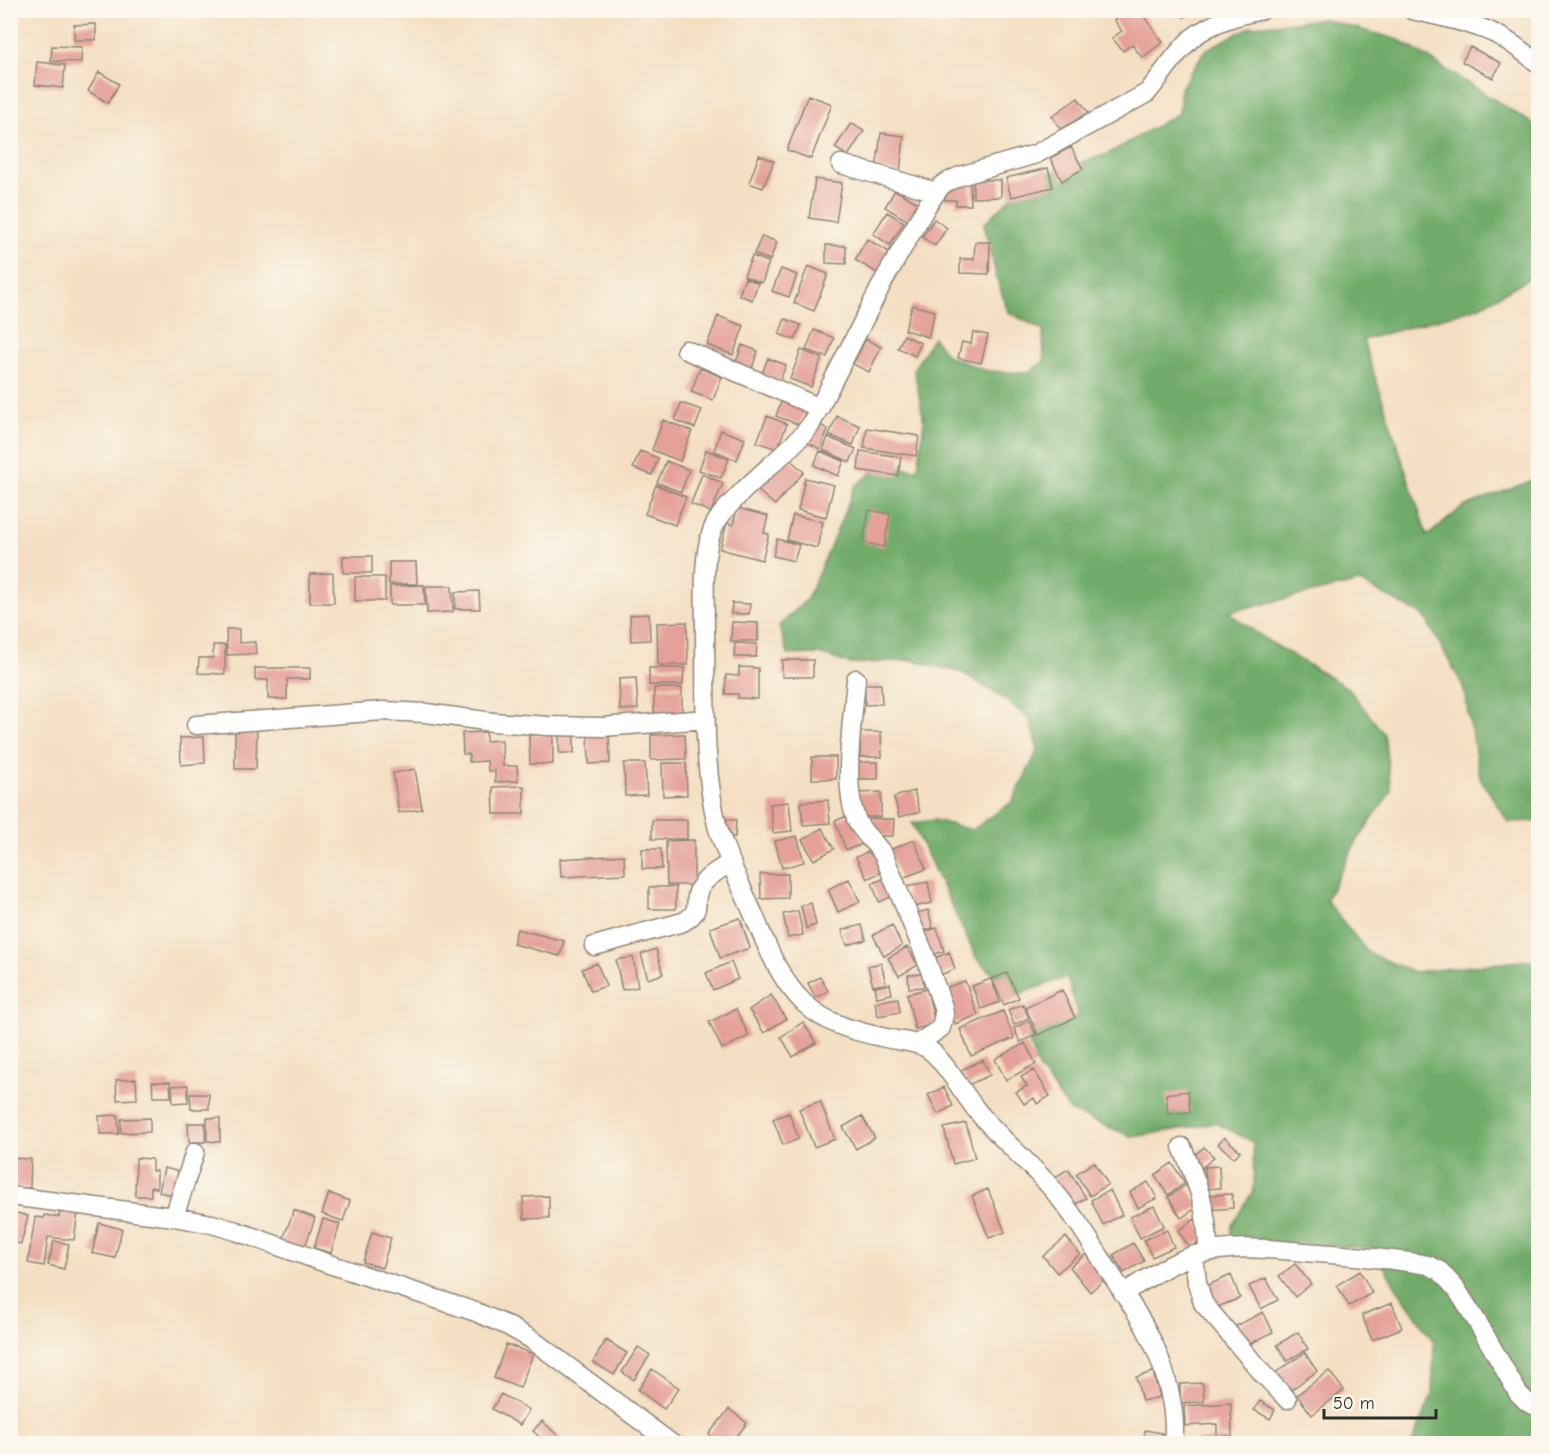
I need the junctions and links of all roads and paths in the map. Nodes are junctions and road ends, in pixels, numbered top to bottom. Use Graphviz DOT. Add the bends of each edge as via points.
graph roads {
  1 [pos="1262,10"];
  2 [pos="1412,10"];
  3 [pos="1539,63"];
  4 [pos="841,164"];
  5 [pos="936,192"];
  6 [pos="686,350"];
  7 [pos="820,408"];
  8 [pos="856,679"];
  9 [pos="706,719"];
  10 [pos="196,725"];
  11 [pos="731,862"];
  12 [pos="594,946"];
  13 [pos="917,1044"];
  14 [pos="1182,1147"];
  15 [pos="195,1152"];
  16 [pos="10,1196"];
  17 [pos="174,1217"];
  18 [pos="1201,1253"];
  19 [pos="1123,1293"];
  20 [pos="1287,1399"];
  21 [pos="1539,1407"];
  22 [pos="672,1443"];
  23 [pos="1173,1443"];
  1 -- 5 [label="street" via="1217,23 1201,32 1185,45 1142,97 1036,154 960,176"];
  2 -- 3 [label="street" via="1491,32"];
  4 -- 5 [label="street"];
  5 -- 7 [label="street" via="884,279"];
  6 -- 7 [label="street"];
  7 -- 9 [label="street" via="805,432 728,506 710,535 705,594"];
  8 -- 13 [label="street" via="849,775 851,802 863,831 884,856 943,1007 940,1028"];
  9 -- 10 [label="street" via="603,727 548,726 382,711"];
  9 -- 11 [label="street" via="713,801"];
  11 -- 12 [label="street" via="700,887 692,917"];
  11 -- 13 [label="street" via="777,968 805,1004 838,1026"];
  13 -- 19 [label="street" via="933,1053 978,1112 1050,1186"];
  14 -- 18 [label="street" via="1203,1202 1208,1231"];
  15 -- 17 [label="street"];
  16 -- 17 [label="street"];
  17 -- 22 [label="street" via="236,1231 506,1325 551,1353"];
  18 -- 19 [label="street" via="1165,1268"];
  18 -- 20 [label="street" via="1197,1282 1203,1303"];
  18 -- 21 [label="street" via="1298,1251 1436,1268 1462,1298 1518,1393"];
  19 -- 23 [label="street" via="1149,1334 1162,1368 1173,1412"];
}
